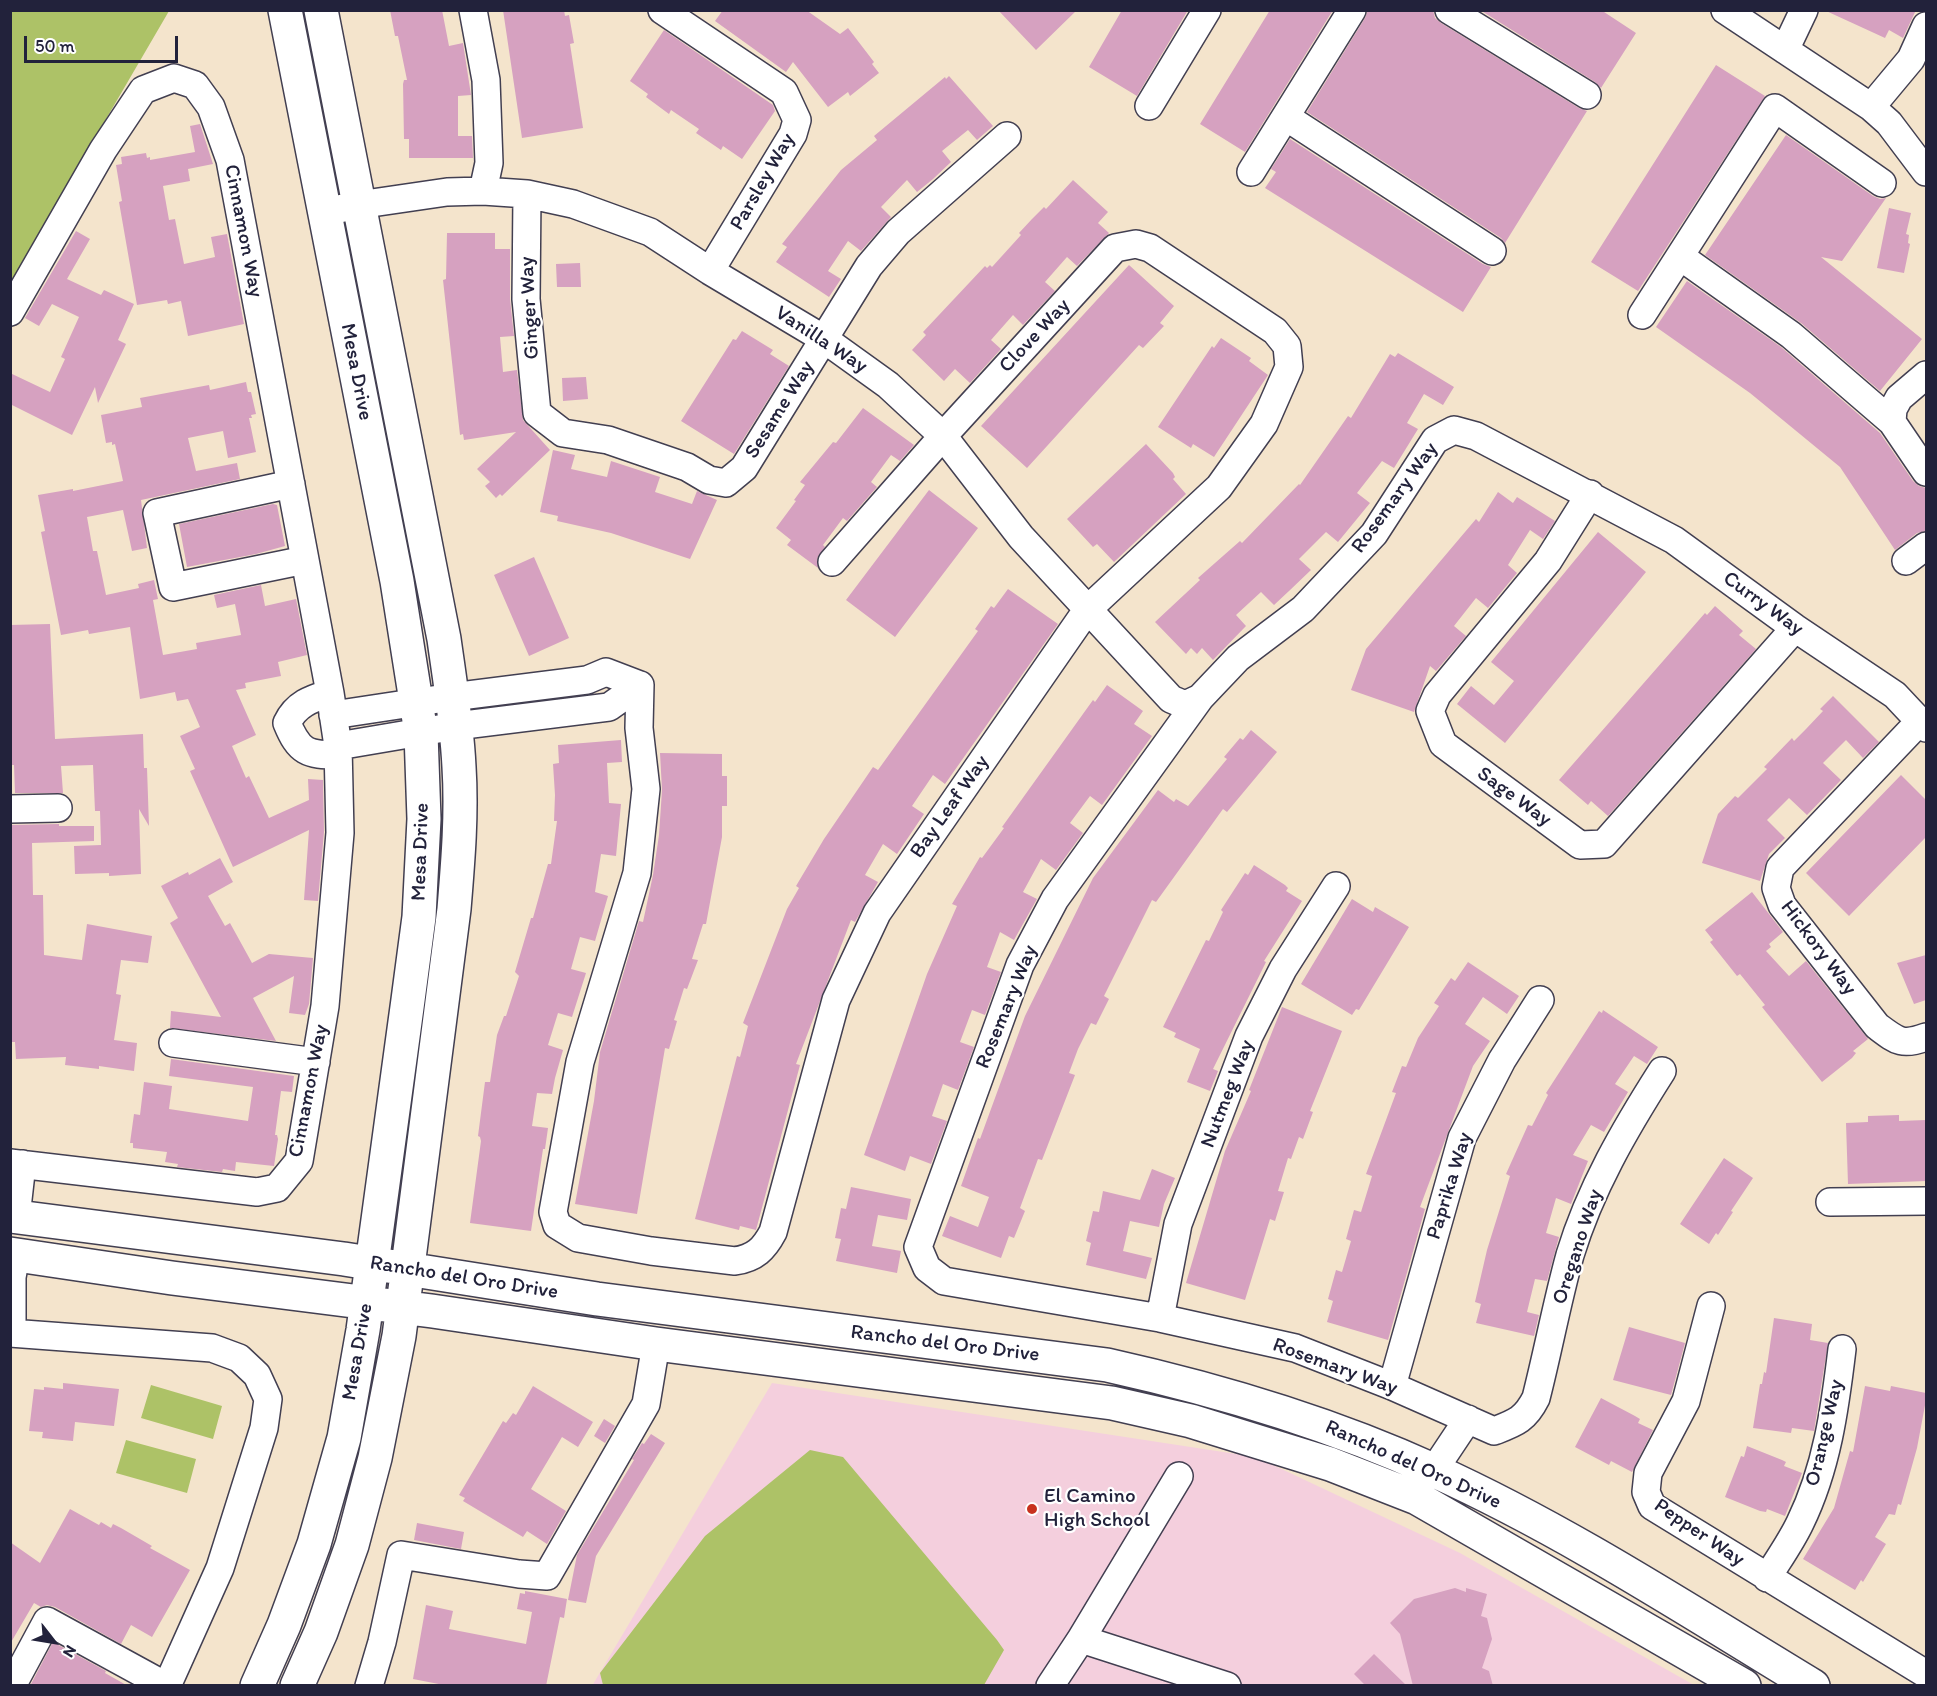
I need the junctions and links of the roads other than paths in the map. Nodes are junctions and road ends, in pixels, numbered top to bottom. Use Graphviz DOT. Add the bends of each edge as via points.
graph roads {
  1 [pos="285,10"];
  2 [pos="321,10"];
  3 [pos="473,10"];
  4 [pos="662,10"];
  5 [pos="1208,10"];
  6 [pos="1352,10"];
  7 [pos="1449,10"];
  8 [pos="1725,10"];
  9 [pos="1803,10"];
  10 [pos="1926,26"];
  11 [pos="1785,50"];
  12 [pos="1587,95"];
  13 [pos="1149,106"];
  14 [pos="1871,107"];
  15 [pos="1286,117"];
  16 [pos="1007,136"];
  17 [pos="1251,172"];
  18 [pos="1926,172"];
  19 [pos="1882,183"];
  20 [pos="483,191"];
  21 [pos="527,194"];
  22 [pos="358,205"];
  23 [pos="324,212"];
  24 [pos="1492,251"];
  25 [pos="1681,256"];
  26 [pos="710,271"];
  27 [pos="10,312"];
  28 [pos="1642,315"];
  29 [pos="1275,331"];
  30 [pos="824,339"];
  31 [pos="1926,375"];
  32 [pos="544,420"];
  33 [pos="1892,422"];
  34 [pos="943,436"];
  35 [pos="1926,472"];
  36 [pos="291,484"];
  37 [pos="1590,494"];
  38 [pos="305,560"];
  39 [pos="832,562"];
  40 [pos="1087,610"];
  41 [pos="1795,628"];
  42 [pos="1200,699"];
  43 [pos="332,704"];
  44 [pos="454,712"];
  45 [pos="418,717"];
  46 [pos="1923,725"];
  47 [pos="338,751"];
  48 [pos="58,807"];
  49 [pos="10,809"];
  50 [pos="1336,886"];
  51 [pos="1540,1000"];
  52 [pos="1926,1037"];
  53 [pos="173,1043"];
  54 [pos="316,1062"];
  55 [pos="1662,1071"];
  56 [pos="16,1164"];
  57 [pos="1926,1201"];
  58 [pos="1830,1202"];
  59 [pos="13,1234"];
  60 [pos="373,1264"];
  61 [pos="408,1269"];
  62 [pos="367,1303"];
  63 [pos="1711,1306"];
  64 [pos="402,1308"];
  65 [pos="1160,1318"];
  66 [pos="11,1333"];
  67 [pos="656,1344"];
  68 [pos="1842,1348"];
  69 [pos="1392,1386"];
  70 [pos="1467,1419"];
  71 [pos="1509,1425"];
  72 [pos="1434,1470"];
  73 [pos="1179,1476"];
  74 [pos="1767,1578"];
  75 [pos="1081,1639"];
  76 [pos="1926,1674"];
  77 [pos="12,1686"];
  78 [pos="167,1686"];
  79 [pos="256,1686"];
  80 [pos="297,1686"];
  81 [pos="369,1686"];
  82 [pos="1050,1686"];
  83 [pos="1227,1686"];
  84 [pos="1744,1686"];
  85 [pos="1813,1686"];
  1 -- 23 [label="main road, Mesa Drive"];
  2 -- 22 [label="main road, Mesa Drive"];
  3 -- 20 [label="street" via="486,80 489,163"];
  4 -- 26 [label="street, Parsley Way" via="784,92 797,120 793,134"];
  5 -- 13 [label="street"];
  6 -- 15 [label="street"];
  7 -- 12 [label="street"];
  8 -- 11 [label="street"];
  9 -- 11 [label="street"];
  10 -- 14 [label="street" via="1911,59"];
  11 -- 14 [label="street"];
  14 -- 18 [label="street" via="1889,123"];
  15 -- 17 [label="street"];
  15 -- 24 [label="street"];
  16 -- 30 [label="street, Sesame Way" via="897,232 869,266"];
  19 -- 25 [label="street" via="1775,108"];
  20 -- 21 [label="street, Vanilla Way"];
  20 -- 22 [label="street, Vanilla Way" via="447,192"];
  21 -- 26 [label="street, Vanilla Way" via="573,204 650,232"];
  21 -- 32 [label="street, Ginger Way" via="526,299 537,413"];
  22 -- 23 [label="street, Vanilla Way"];
  22 -- 44 [label="main road, Mesa Drive" via="444,639"];
  23 -- 45 [label="main road, Mesa Drive" via="397,581"];
  25 -- 28 [label="street"];
  25 -- 33 [label="street" via="1791,335"];
  26 -- 30 [label="street, Vanilla Way"];
  27 -- 36 [label="street, Cinnamon Way" via="103,150 143,90 174,78 195,85 211,107 230,159"];
  29 -- 34 [label="street, Clove Way" via="1150,248 1136,244 1115,248"];
  29 -- 40 [label="street, Bay Leaf Way" via="1287,346 1289,367 1264,424 1219,487"];
  30 -- 32 [label="street, Sesame Way" via="744,468 726,483 709,480 687,467 608,440 563,434"];
  30 -- 34 [label="street, Vanilla Way" via="888,386"];
  31 -- 33 [label="street" via="1899,398"];
  33 -- 35 [label="street"];
  34 -- 39 [label="street, Clove Way"];
  34 -- 40 [label="street, Vanilla Way" via="1021,537"];
  36 -- 38 [label="street, Cinnamon Way"];
  36 -- 38 [label="street" via="157,513 173,587"];
  37 -- 41 [label="street, Curry Way" via="1674,540"];
  37 -- 41 [label="street, Sage Way" via="1548,561 1437,695 1430,711 1443,744 1580,845 1604,844"];
  37 -- 42 [label="street, Rosemary Way" via="1476,436 1454,430 1435,440 1374,534 1303,609 1238,658"];
  38 -- 43 [label="street, Cinnamon Way"];
  40 -- 42 [label="street, Vanilla Way" via="1171,699 1185,705"];
  40 -- 44 [label="street, Bay Leaf Way" via="877,913 836,1000 773,1232 765,1248 735,1261 578,1238 557,1225 553,1212 580,1062 637,873 646,789 639,728 640,685 606,672"];
  41 -- 46 [label="street, Curry Way" via="1895,695"];
  42 -- 65 [label="street, Rosemary Way" via="1055,899 1020,965 918,1247 927,1268 944,1281"];
  43 -- 45 [label="street"];
  43 -- 47 [label="street, Cinnamon Way"];
  43 -- 47 [label="street" via="307,700 287,723 303,750 315,755"];
  44 -- 45 [label="street"];
  44 -- 61 [label="main road, Mesa Drive" via="459,842 454,909"];
  45 -- 47 [label="street"];
  45 -- 60 [label="main road, Mesa Drive" via="424,819 419,917"];
  46 -- 52 [label="street, Hickory Way" via="1780,868 1776,888 1782,905 1877,1026 1896,1040 1910,1043"];
  47 -- 54 [label="street, Cinnamon Way" via="340,833 325,1006"];
  48 -- 49 [label="street"];
  50 -- 65 [label="street, Nutmeg Way" via="1283,969 1249,1036 1178,1224"];
  51 -- 69 [label="street, Paprika Way" via="1502,1060 1462,1138"];
  53 -- 54 [label="street"];
  54 -- 56 [label="street, Cinnamon Way" via="299,1161 277,1188 257,1192"];
  55 -- 71 [label="street, Oregano Way" via="1600,1178 1571,1255 1536,1398 1528,1414"];
  56 -- 59 [label="street"];
  57 -- 58 [label="street"];
  59 -- 60 [label="main road, Rancho del Oro Drive" via="109,1229"];
  59 -- 62 [label="main road, Rancho del Oro Drive"];
  59 -- 66 [label="street"];
  60 -- 61 [label="main road, Rancho del Oro Drive"];
  60 -- 62 [label="main road, Mesa Drive"];
  61 -- 64 [label="main road, Mesa Drive"];
  61 -- 72 [label="main road, Rancho del Oro Drive" via="597,1299 1107,1365 1189,1383 1334,1429"];
  62 -- 64 [label="main road, Rancho del Oro Drive"];
  62 -- 79 [label="main road, Mesa Drive" via="344,1438 314,1544"];
  63 -- 74 [label="street, Pepper Way" via="1686,1401 1648,1473 1646,1492 1652,1506"];
  64 -- 67 [label="main road, Rancho del Oro Drive"];
  64 -- 80 [label="main road, Mesa Drive" via="375,1458 352,1545"];
  65 -- 69 [label="street, Rosemary Way" via="1295,1348"];
  66 -- 78 [label="street" via="212,1348 239,1358 257,1374 268,1400 264,1428 220,1568"];
  67 -- 81 [label="street" via="646,1404 547,1576 401,1555"];
  67 -- 84 [label="main road, Rancho del Oro Drive" via="1112,1403 1191,1421 1330,1464 1417,1498"];
  68 -- 74 [label="street, Orange Way" via="1834,1416 1819,1476 1800,1523"];
  69 -- 70 [label="street, Rosemary Way"];
  70 -- 71 [label="street, Rosemary Way" via="1494,1431"];
  70 -- 72 [label="street"];
  72 -- 85 [label="main road, Rancho del Oro Drive" via="1581,1546"];
  73 -- 75 [label="street"];
  74 -- 76 [label="street, Pepper Way"];
  75 -- 82 [label="street"];
  75 -- 83 [label="street"];
  77 -- 78 [label="street" via="47,1621"];
}
